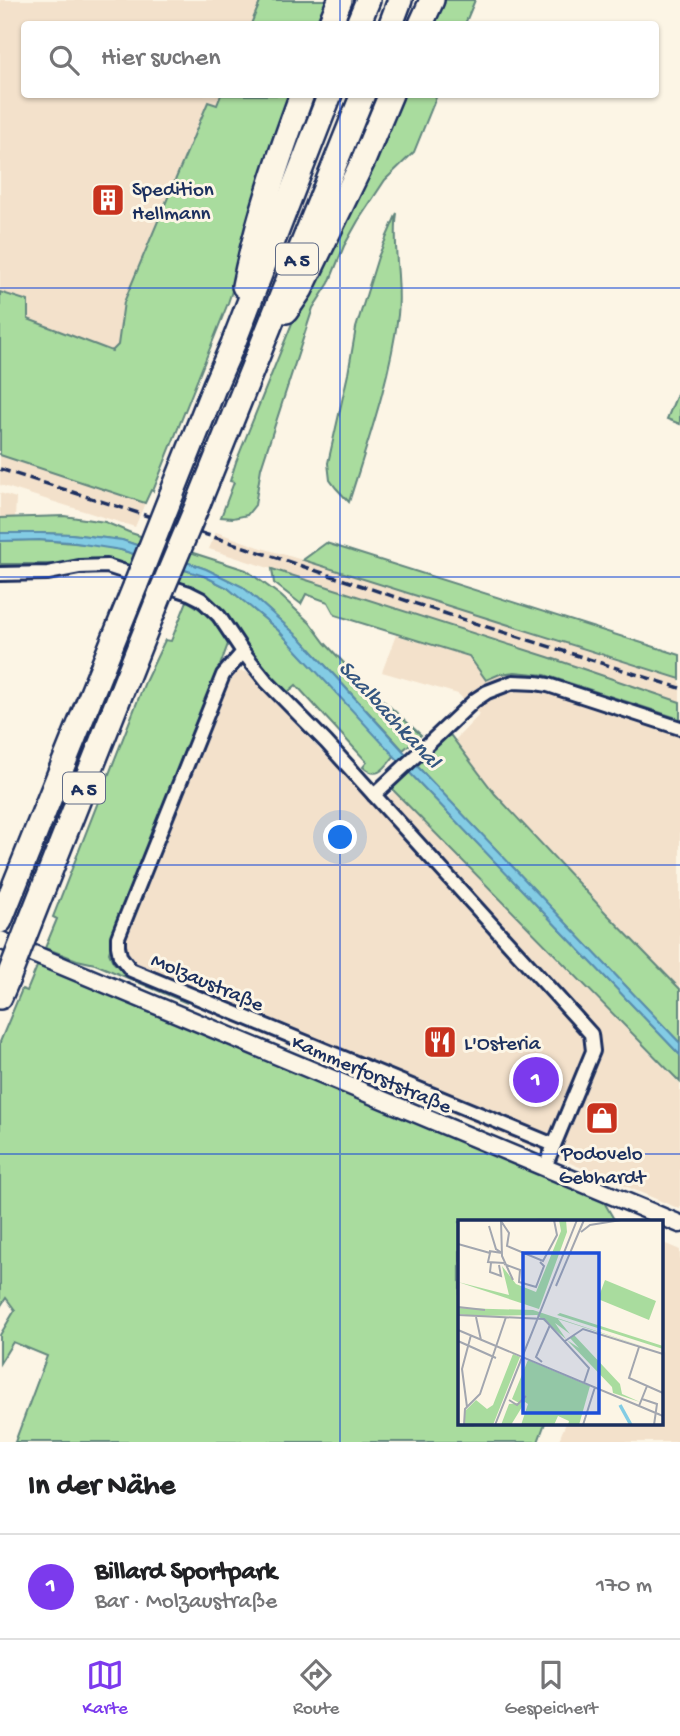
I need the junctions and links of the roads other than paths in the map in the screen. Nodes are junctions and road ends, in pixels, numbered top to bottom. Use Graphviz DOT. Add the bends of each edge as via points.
graph roads {
  1 [pos="340,0"];
  2 [pos="368,0"];
  3 [pos="400,0"];
  4 [pos="432,0"];
  5 [pos="331,21"];
  6 [pos="359,21"];
  7 [pos="392,21"];
  8 [pos="422,21"];
  9 [pos="301,98"];
  10 [pos="328,98"];
  11 [pos="361,98"];
  12 [pos="389,98"];
  13 [pos="233,344"];
  14 [pos="259,352"];
  15 [pos="0,574"];
  16 [pos="151,586"];
  17 [pos="243,652"];
  18 [pos="680,728"];
  19 [pos="374,795"];
  20 [pos="2,916"];
  21 [pos="0,940"];
  22 [pos="0,997"];
  23 [pos="554,1145"];
  24 [pos="545,1167"];
  25 [pos="680,1224"];
  1 -- 5 [label="highway"];
  2 -- 6 [label="highway"];
  3 -- 7 [label="highway"];
  4 -- 8 [label="highway"];
  9 -- 13 [label="highway, A 5" via="251,248"];
  10 -- 13 [label="highway, A 5"];
  11 -- 14 [label="highway, A 5"];
  12 -- 14 [label="highway" via="301,289"];
  13 -- 16 [label="highway, A 5, bridge" via="172,496"];
  14 -- 16 [label="highway, A 5, bridge" via="198,503"];
  15 -- 16 [label="street" via="107,566"];
  16 -- 17 [label="street" via="189,593 211,607"];
  16 -- 20 [label="highway, A 5"];
  16 -- 22 [label="highway, A 5, bridge"];
  17 -- 19 [label="street"];
  17 -- 23 [label="street, Molzaustraße" via="223,675 118,937 120,956 131,970"];
  18 -- 19 [label="street" via="548,685 513,682 475,700"];
  19 -- 23 [label="street" via="591,1034 593,1051"];
  21 -- 24 [label="street, Kammerforststraße"];
  23 -- 24 [label="street"];
  24 -- 25 [label="street, Kammerforststraße"];
}
